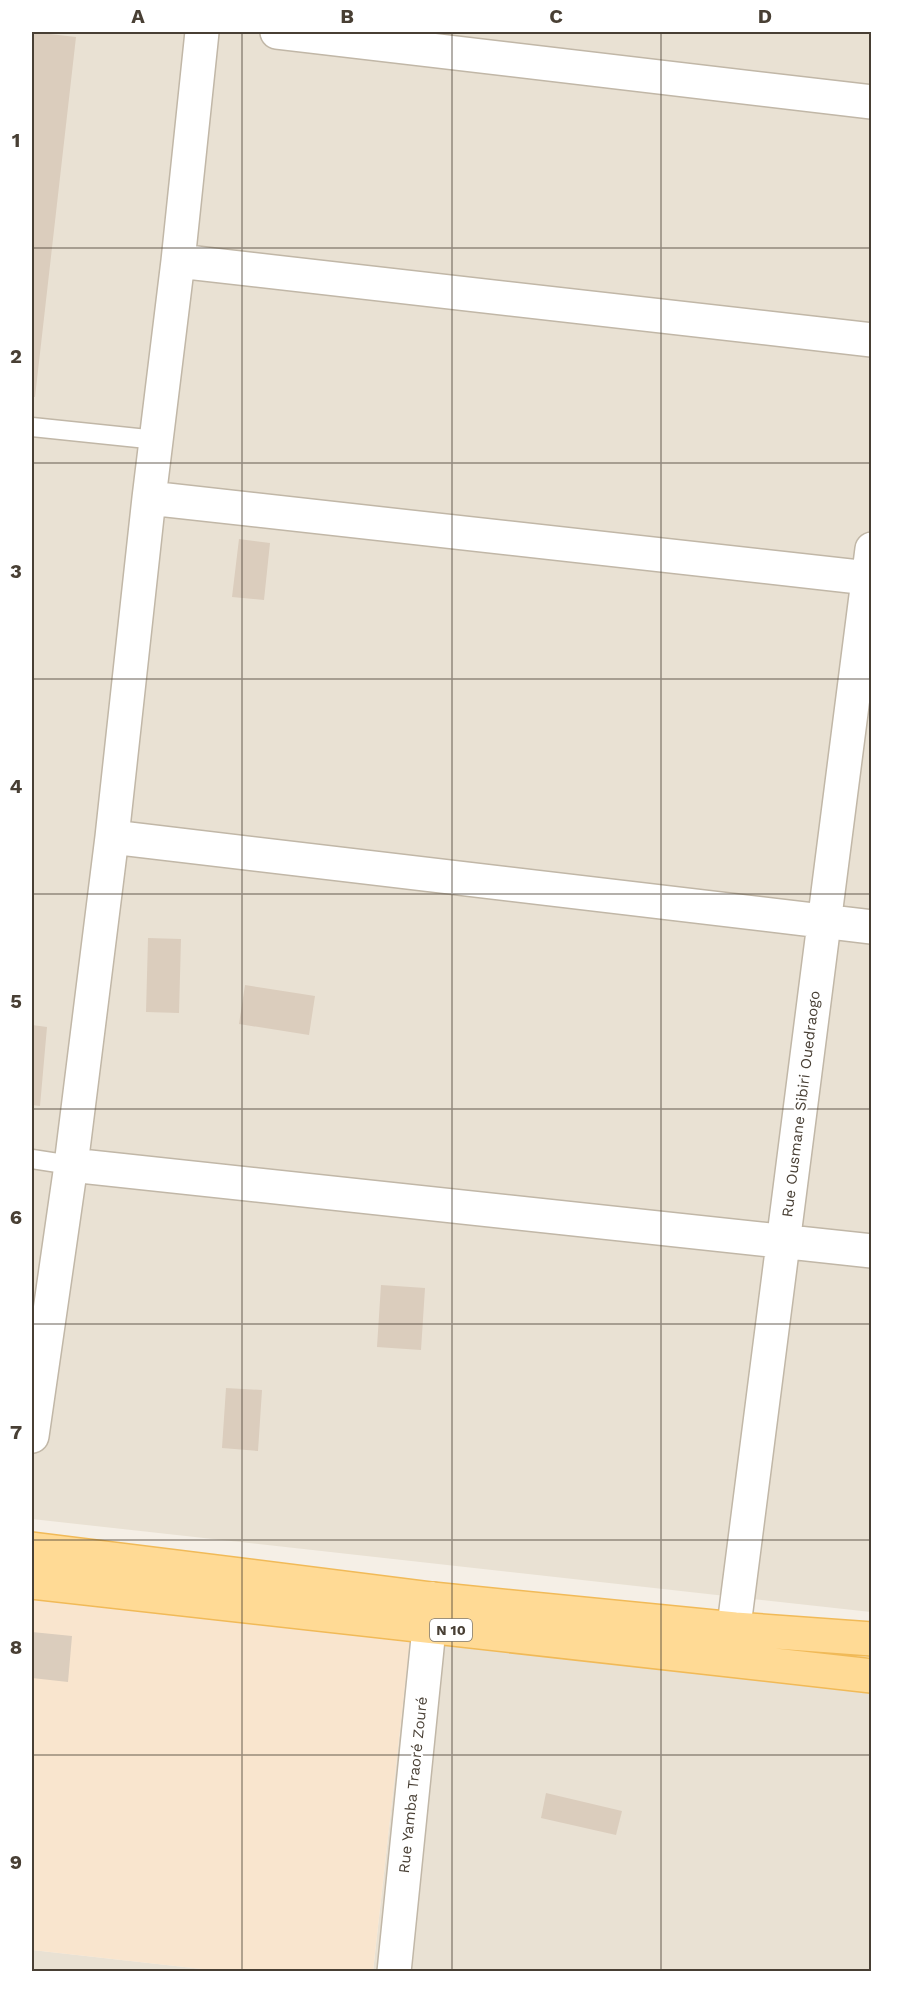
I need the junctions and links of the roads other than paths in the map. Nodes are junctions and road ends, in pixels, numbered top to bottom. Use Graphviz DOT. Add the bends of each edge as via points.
graph roads {
  1 [pos="202,32"];
  2 [pos="276,32"];
  3 [pos="872,102"];
  4 [pos="178,261"];
  5 [pos="872,340"];
  6 [pos="32,427"];
  7 [pos="157,440"];
  8 [pos="149,498"];
  9 [pos="870,563"];
  10 [pos="111,837"];
  11 [pos="824,921"];
  12 [pos="872,927"];
  13 [pos="32,1159"];
  14 [pos="71,1165"];
  15 [pos="784,1242"];
  16 [pos="872,1251"];
  17 [pos="32,1436"];
  18 [pos="32,1549"];
  19 [pos="32,1582"];
  20 [pos="431,1613"];
  21 [pos="872,1639"];
  22 [pos="732,1644"];
  23 [pos="872,1676"];
  24 [pos="394,1971"];
  1 -- 4 [label="street"];
  2 -- 3 [label="street"];
  4 -- 5 [label="street"];
  4 -- 7 [label="street"];
  6 -- 7 [label="lane"];
  7 -- 8 [label="street"];
  8 -- 9 [label="street"];
  8 -- 10 [label="street"];
  9 -- 11 [label="street, Rue Ousmane Sibiri Ouedraogo"];
  10 -- 11 [label="street"];
  10 -- 14 [label="street"];
  11 -- 12 [label="street"];
  11 -- 15 [label="street, Rue Ousmane Sibiri Ouedraogo"];
  13 -- 14 [label="lane"];
  14 -- 15 [label="street"];
  14 -- 17 [label="street"];
  15 -- 16 [label="street"];
  15 -- 22 [label="street, Rue Ousmane Sibiri Ouedraogo"];
  18 -- 20 [label="main road, N 10"];
  19 -- 20 [label="main road, N 10"];
  20 -- 22 [label="main road, N 10"];
  20 -- 24 [label="street, Rue Yamba Traoré Zouré"];
  21 -- 22 [label="main road, N 10"];
  22 -- 23 [label="main road, N 10"];
}
